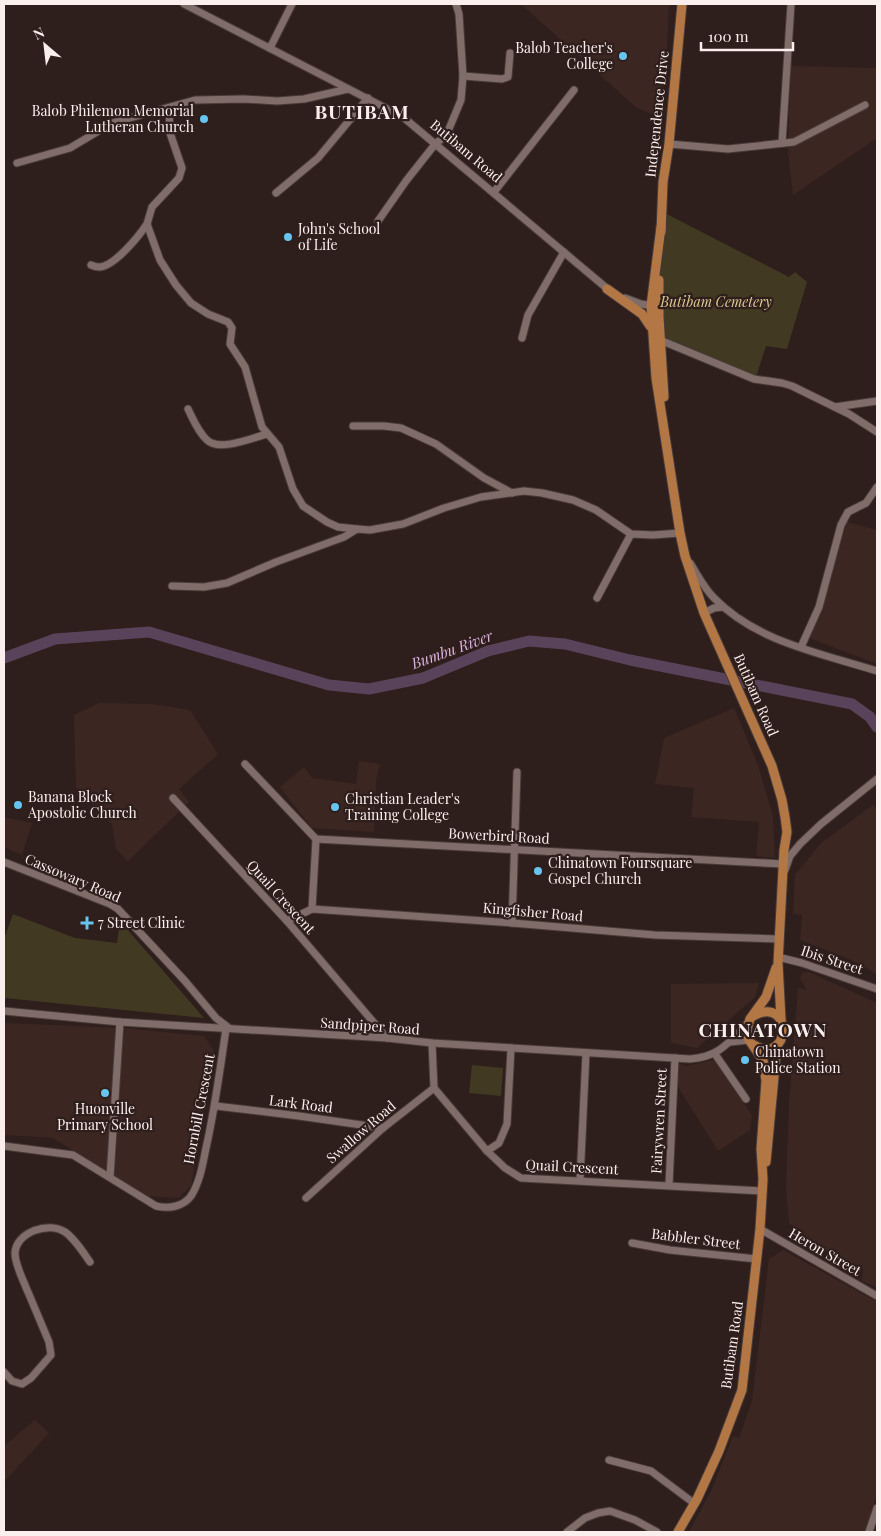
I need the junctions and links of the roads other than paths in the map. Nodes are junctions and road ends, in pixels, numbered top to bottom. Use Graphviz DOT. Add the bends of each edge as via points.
graph roads {
  1 [pos="184,4"];
  2 [pos="292,4"];
  3 [pos="456,4"];
  4 [pos="682,4"];
  5 [pos="791,4"];
  6 [pos="270,48"];
  7 [pos="510,53"];
  8 [pos="463,76"];
  9 [pos="348,89"];
  10 [pos="574,90"];
  11 [pos="368,98"];
  12 [pos="865,105"];
  13 [pos="169,108"];
  14 [pos="436,143"];
  15 [pos="782,143"];
  16 [pos="669,144"];
  17 [pos="17,163"];
  18 [pos="494,192"];
  19 [pos="276,193"];
  20 [pos="378,222"];
  21 [pos="147,224"];
  22 [pos="661,227"];
  23 [pos="564,252"];
  24 [pos="91,265"];
  25 [pos="607,289"];
  26 [pos="654,311"];
  27 [pos="522,338"];
  28 [pos="657,338"];
  29 [pos="877,401"];
  30 [pos="835,407"];
  31 [pos="188,410"];
  32 [pos="353,426"];
  33 [pos="877,432"];
  34 [pos="267,434"];
  35 [pos="877,486"];
  36 [pos="512,493"];
  37 [pos="357,529"];
  38 [pos="680,533"];
  39 [pos="630,534"];
  40 [pos="685,556"];
  41 [pos="172,586"];
  42 [pos="597,598"];
  43 [pos="723,607"];
  44 [pos="704,613"];
  45 [pos="801,647"];
  46 [pos="877,671"];
  47 [pos="245,764"];
  48 [pos="517,772"];
  49 [pos="877,779"];
  50 [pos="173,798"];
  51 [pos="316,839"];
  52 [pos="513,850"];
  53 [pos="4,862"];
  54 [pos="783,864"];
  55 [pos="782,878"];
  56 [pos="312,909"];
  57 [pos="287,921"];
  58 [pos="512,922"];
  59 [pos="779,939"];
  60 [pos="778,960"];
  61 [pos="877,989"];
  62 [pos="4,1011"];
  63 [pos="780,1019"];
  64 [pos="751,1020"];
  65 [pos="120,1022"];
  66 [pos="229,1030"];
  67 [pos="387,1038"];
  68 [pos="730,1042"];
  69 [pos="432,1043"];
  70 [pos="751,1043"];
  71 [pos="777,1045"];
  72 [pos="510,1048"];
  73 [pos="586,1053"];
  74 [pos="715,1054"];
  75 [pos="675,1058"];
  76 [pos="434,1088"];
  77 [pos="746,1099"];
  78 [pos="216,1106"];
  79 [pos="383,1128"];
  80 [pos="4,1146"];
  81 [pos="487,1151"];
  82 [pos="110,1178"];
  83 [pos="763,1179"];
  84 [pos="580,1180"];
  85 [pos="668,1185"];
  86 [pos="762,1191"];
  87 [pos="306,1198"];
  88 [pos="760,1229"];
  89 [pos="632,1243"];
  90 [pos="757,1259"];
  91 [pos="90,1262"];
  92 [pos="877,1296"];
  93 [pos="4,1372"];
  94 [pos="609,1460"];
  95 [pos="695,1504"];
  96 [pos="877,1508"];
  97 [pos="567,1532"];
  98 [pos="656,1532"];
  99 [pos="678,1532"];
  100 [pos="869,1532"];
  1 -- 6 [label="street, Butibam Road"];
  2 -- 6 [label="street"];
  3 -- 8 [label="street"];
  4 -- 16 [label="main road, Independence Drive"];
  5 -- 15 [label="street"];
  6 -- 9 [label="street, Butibam Road"];
  7 -- 8 [label="street" via="508,77"];
  8 -- 14 [label="street" via="461,100 446,136"];
  9 -- 11 [label="street, Butibam Road"];
  9 -- 13 [label="street" via="304,99 277,101 194,100"];
  10 -- 18 [label="street"];
  11 -- 14 [label="street, Butibam Road" via="403,117"];
  11 -- 19 [label="street" via="318,158"];
  12 -- 15 [label="street" via="794,142"];
  13 -- 17 [label="street" via="112,123 70,148"];
  13 -- 21 [label="street" via="170,133 182,168 179,178 152,207"];
  14 -- 18 [label="street, Butibam Road"];
  14 -- 20 [label="street"];
  15 -- 16 [label="street" via="728,149"];
  16 -- 22 [label="main road, Independence Drive"];
  18 -- 23 [label="street, Butibam Road"];
  21 -- 24 [label="street" via="110,264"];
  21 -- 34 [label="street" via="160,260 176,285 191,303 228,322 232,328 230,344 245,367 262,427"];
  22 -- 26 [label="main road, Butibam Road"];
  23 -- 25 [label="street, Butibam Road"];
  23 -- 27 [label="street" via="528,314"];
  25 -- 26 [label="street, Butibam Road"];
  25 -- 28 [label="main road" via="642,314"];
  26 -- 28 [label="main road, Butibam Road"];
  28 -- 30 [label="street" via="754,379 792,386"];
  28 -- 38 [label="main road, Butibam Road" via="653,359"];
  29 -- 30 [label="street"];
  30 -- 33 [label="street"];
  31 -- 34 [label="street" via="208,442 214,444 230,444"];
  32 -- 36 [label="street" via="401,428 436,444 484,478"];
  34 -- 37 [label="street" via="279,447 293,490 302,506 338,527"];
  35 -- 45 [label="street" via="866,503 848,512 840,525 818,607"];
  36 -- 37 [label="street" via="481,497 403,524"];
  36 -- 39 [label="street" via="542,493 573,500 596,510"];
  37 -- 41 [label="street" via="227,583 204,587"];
  38 -- 39 [label="street"];
  38 -- 40 [label="main road, Butibam Road"];
  39 -- 42 [label="street"];
  40 -- 43 [label="street"];
  40 -- 44 [label="main road, Butibam Road"];
  43 -- 44 [label="street"];
  43 -- 45 [label="street" via="746,625 769,637"];
  44 -- 54 [label="main road, Butibam Road" via="772,766 782,800 786,832"];
  45 -- 46 [label="street"];
  47 -- 51 [label="street"];
  48 -- 52 [label="street"];
  49 -- 55 [label="street" via="800,844 790,856"];
  50 -- 57 [label="street, Quail Crescent"];
  51 -- 52 [label="street, Bowerbird Road"];
  51 -- 56 [label="street"];
  52 -- 54 [label="street, Bowerbird Road"];
  52 -- 58 [label="street"];
  53 -- 66 [label="street, Cassowary Road" via="118,909"];
  54 -- 55 [label="main road, Butibam Road"];
  55 -- 59 [label="main road, Butibam Road"];
  56 -- 57 [label="street, Kingfisher Road"];
  56 -- 58 [label="street, Kingfisher Road"];
  57 -- 67 [label="street, Quail Crescent"];
  58 -- 59 [label="street, Kingfisher Road" via="655,935"];
  59 -- 60 [label="main road, Butibam Road"];
  60 -- 61 [label="street, Ibis Street" via="802,963"];
  60 -- 63 [label="main road, Butibam Road"];
  60 -- 64 [label="main road, Butibam Road" via="766,997"];
  62 -- 65 [label="street, Sandpiper Road"];
  63 -- 64 [label="main road" via="775,1014 760,1012"];
  63 -- 71 [label="main road" via="784,1034"];
  64 -- 68 [label="street, Sandpiper Road"];
  64 -- 70 [label="main road" via="747,1035"];
  65 -- 66 [label="street, Sandpiper Road"];
  65 -- 82 [label="street"];
  66 -- 67 [label="street, Sandpiper Road"];
  66 -- 78 [label="street, Hornbill Crescent"];
  67 -- 69 [label="street, Sandpiper Road"];
  68 -- 70 [label="street"];
  68 -- 74 [label="street, Sandpiper Road"];
  69 -- 72 [label="street, Sandpiper Road"];
  69 -- 76 [label="street"];
  70 -- 71 [label="main road" via="764,1049"];
  70 -- 83 [label="main road, Butibam Road" via="763,1060 766,1080"];
  71 -- 83 [label="main road, Butibam Road"];
  72 -- 73 [label="street, Sandpiper Road"];
  72 -- 81 [label="street" via="507,1124 499,1142"];
  73 -- 75 [label="street, Sandpiper Road"];
  73 -- 84 [label="street"];
  74 -- 75 [label="street, Sandpiper Road" via="697,1059"];
  74 -- 77 [label="street"];
  75 -- 85 [label="street, Fairywren Street"];
  76 -- 79 [label="street, Swallow Road"];
  76 -- 81 [label="street, Quail Crescent"];
  78 -- 79 [label="street, Lark Road"];
  78 -- 82 [label="street, Hornbill Crescent" via="203,1166 185,1201 165,1208 156,1206"];
  79 -- 87 [label="street, Swallow Road"];
  80 -- 82 [label="street, Hornbill Crescent" via="68,1153"];
  81 -- 84 [label="street, Quail Crescent" via="504,1168 521,1178"];
  83 -- 86 [label="main road, Butibam Road"];
  84 -- 85 [label="street, Quail Crescent"];
  85 -- 86 [label="street, Quail Crescent"];
  86 -- 88 [label="main road, Butibam Road"];
  88 -- 90 [label="main road, Butibam Road"];
  88 -- 92 [label="street, Heron Street"];
  89 -- 90 [label="street, Babbler Street"];
  90 -- 95 [label="main road, Butibam Road" via="742,1390"];
  91 -- 93 [label="street" via="61,1230 43,1228 30,1232 20,1241 15,1254 49,1342 50,1355 22,1384 12,1382"];
  94 -- 95 [label="street" via="650,1471"];
  95 -- 99 [label="main road, Butibam Road"];
  96 -- 100 [label="street"];
  97 -- 98 [label="street" via="585,1518 610,1511"];
}
